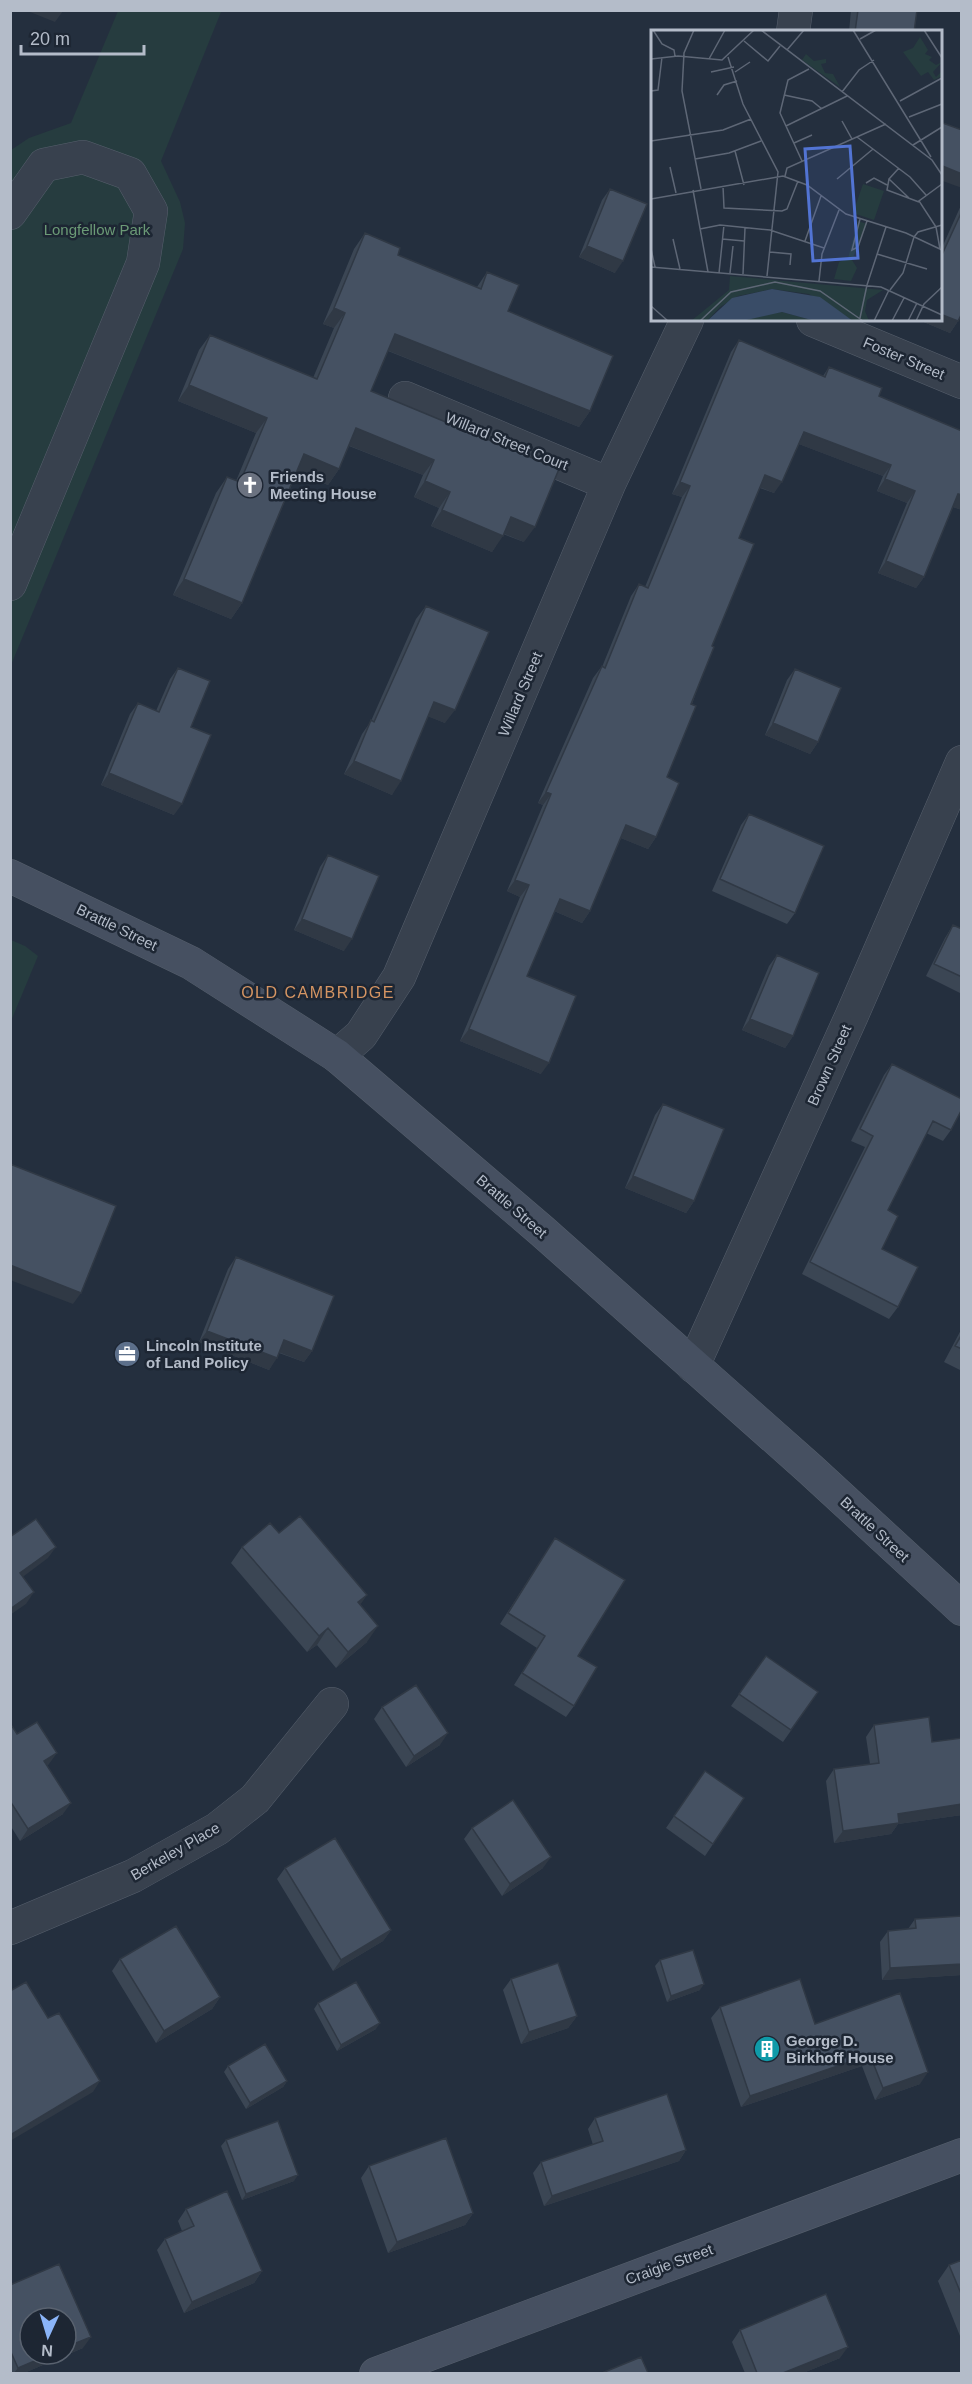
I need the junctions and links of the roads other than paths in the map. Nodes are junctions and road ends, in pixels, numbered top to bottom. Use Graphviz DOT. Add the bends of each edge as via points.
graph roads {
  1 [pos="796,10"];
  2 [pos="793,30"];
  3 [pos="10,213"];
  4 [pos="687,321"];
  5 [pos="815,321"];
  6 [pos="962,382"];
  7 [pos="405,399"];
  8 [pos="609,484"];
  9 [pos="10,584"];
  10 [pos="962,762"];
  11 [pos="10,876"];
  12 [pos="337,1056"];
  13 [pos="693,1366"];
  14 [pos="962,1609"];
  15 [pos="332,1704"];
  16 [pos="10,1928"];
  17 [pos="962,2155"];
  18 [pos="376,2373"];
  1 -- 2 [label="street"];
  3 -- 9 [label="street" via="44,165 83,157 130,174 151,212 143,262"];
  4 -- 8 [label="street, Willard Street"];
  5 -- 6 [label="street, Foster Street"];
  7 -- 8 [label="street, Willard Street Court"];
  8 -- 12 [label="street, Willard Street" via="399,977 361,1035"];
  10 -- 13 [label="street, Brown Street"];
  11 -- 12 [label="main road, Brattle Street" via="191,963"];
  12 -- 13 [label="main road, Brattle Street"];
  13 -- 14 [label="main road, Brattle Street"];
  15 -- 16 [label="street, Berkeley Place" via="255,1799 217,1829 133,1876"];
  17 -- 18 [label="main road, Craigie Street"];
}
